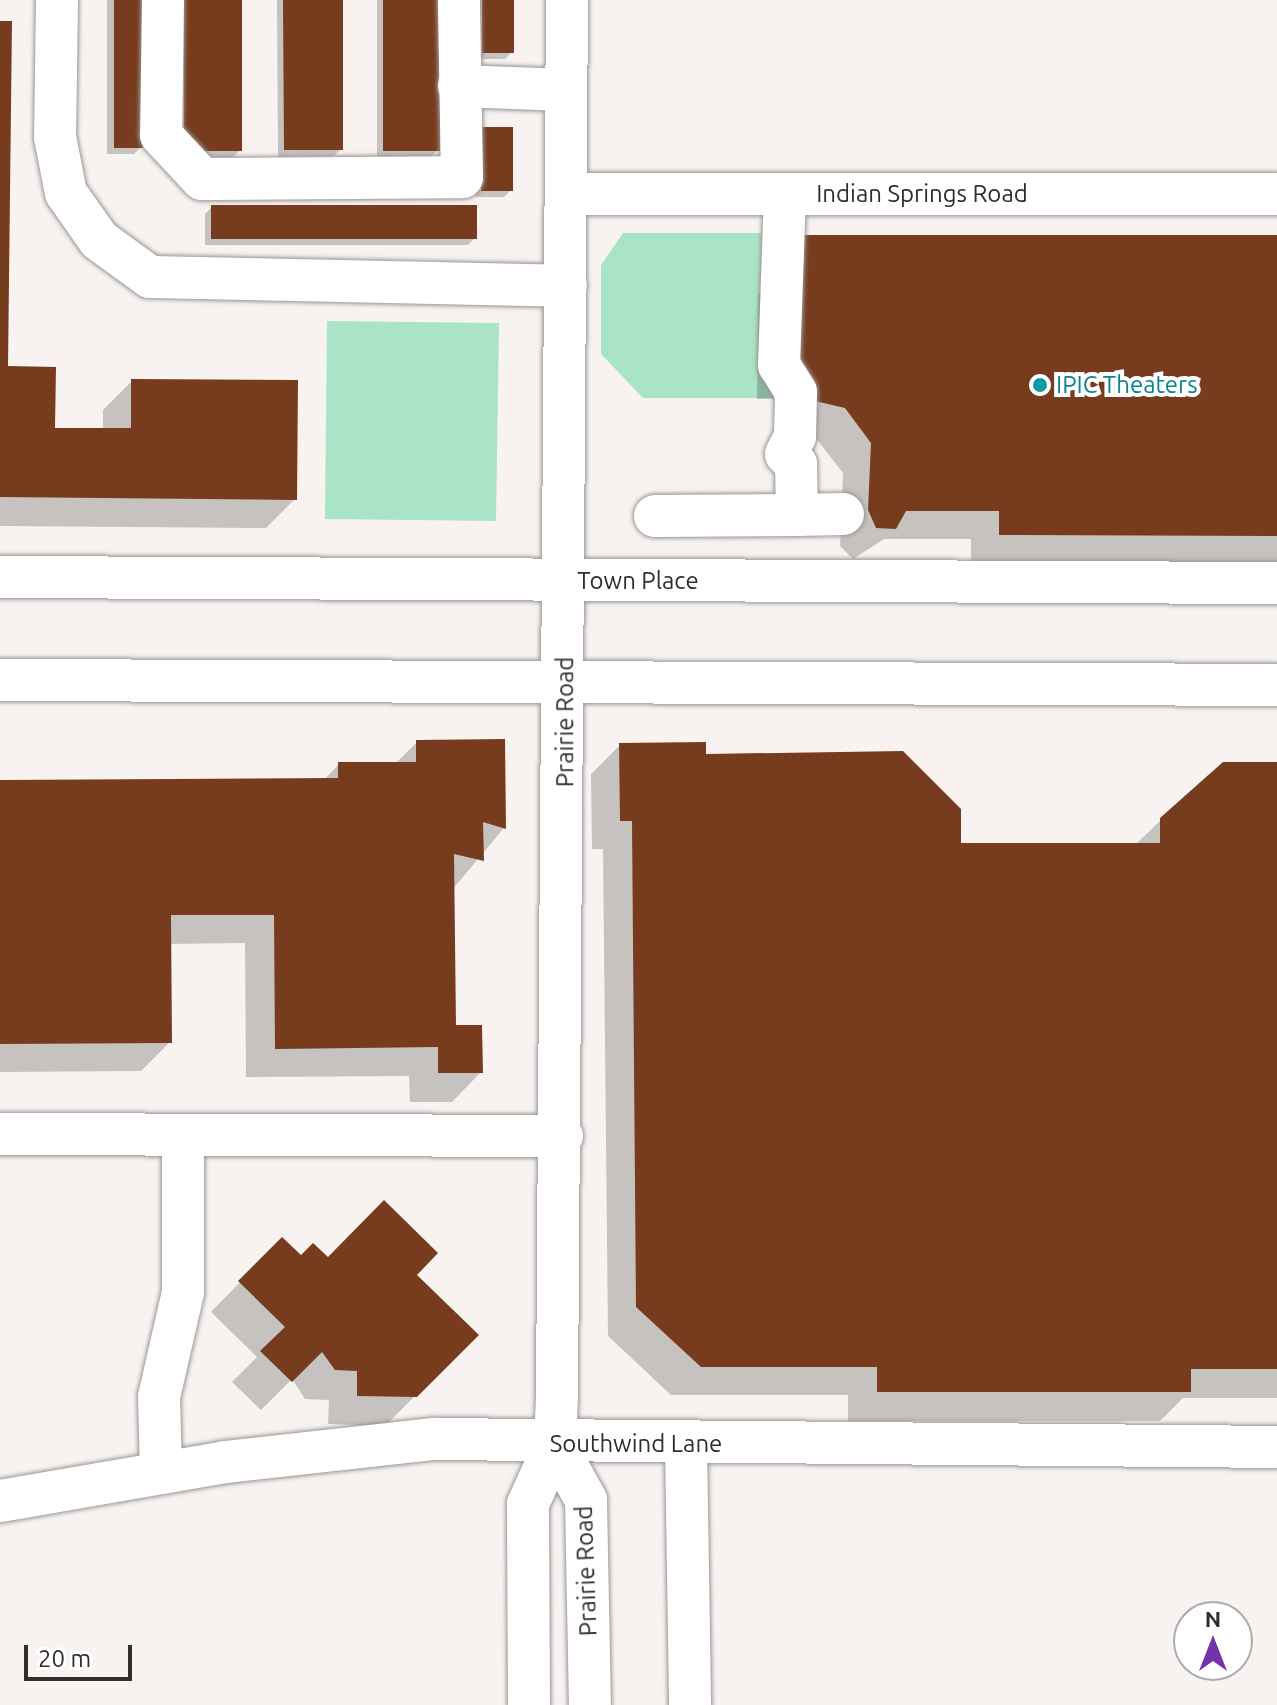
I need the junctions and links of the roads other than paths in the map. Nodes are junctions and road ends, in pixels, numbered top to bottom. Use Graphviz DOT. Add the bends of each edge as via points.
graph roads {
  1 [pos="57,0"];
  2 [pos="163,0"];
  3 [pos="459,0"];
  4 [pos="567,0"];
  5 [pos="459,86"];
  6 [pos="566,90"];
  7 [pos="566,194"];
  8 [pos="785,194"];
  9 [pos="1277,194"];
  10 [pos="566,286"];
  11 [pos="843,514"];
  12 [pos="797,515"];
  13 [pos="655,516"];
  14 [pos="0,577"];
  15 [pos="567,580"];
  16 [pos="1277,583"];
  17 [pos="0,680"];
  18 [pos="566,682"];
  19 [pos="1277,685"];
  20 [pos="0,1134"];
  21 [pos="183,1135"];
  22 [pos="562,1136"];
  23 [pos="555,1444"];
  24 [pos="686,1444"];
  25 [pos="1277,1447"];
  26 [pos="161,1473"];
  27 [pos="0,1501"];
  28 [pos="529,1705"];
  29 [pos="590,1705"];
  30 [pos="690,1705"];
  1 -- 10 [label="street" via="55,137 66,193 99,240 150,277"];
  2 -- 5 [label="street" via="161,135 202,179 462,177"];
  3 -- 5 [label="street"];
  4 -- 6 [label="street, Prairie Road"];
  5 -- 6 [label="street"];
  6 -- 7 [label="street, Prairie Road"];
  7 -- 8 [label="street, Indian Springs Road"];
  7 -- 10 [label="street, Prairie Road"];
  8 -- 9 [label="street, Indian Springs Road"];
  8 -- 12 [label="street" via="779,365 796,392"];
  10 -- 15 [label="street, Prairie Road"];
  11 -- 12 [label="street"];
  12 -- 13 [label="street"];
  14 -- 15 [label="street, Town Place"];
  15 -- 16 [label="street, Town Place"];
  15 -- 18 [label="street, Prairie Road"];
  17 -- 18 [label="street"];
  18 -- 19 [label="street"];
  18 -- 22 [label="street, Prairie Road"];
  20 -- 21 [label="street"];
  21 -- 22 [label="street"];
  21 -- 26 [label="street" via="183,1292 159,1397"];
  22 -- 23 [label="street, Prairie Road"];
  23 -- 24 [label="street, Southwind Lane"];
  23 -- 26 [label="street, Southwind Lane" via="383,1441"];
  23 -- 28 [label="street, Prairie Road" via="528,1504"];
  23 -- 29 [label="street, Prairie Road" via="586,1500"];
  24 -- 25 [label="street, Southwind Lane"];
  24 -- 30 [label="street"];
  26 -- 27 [label="street, Southwind Lane"];
}
